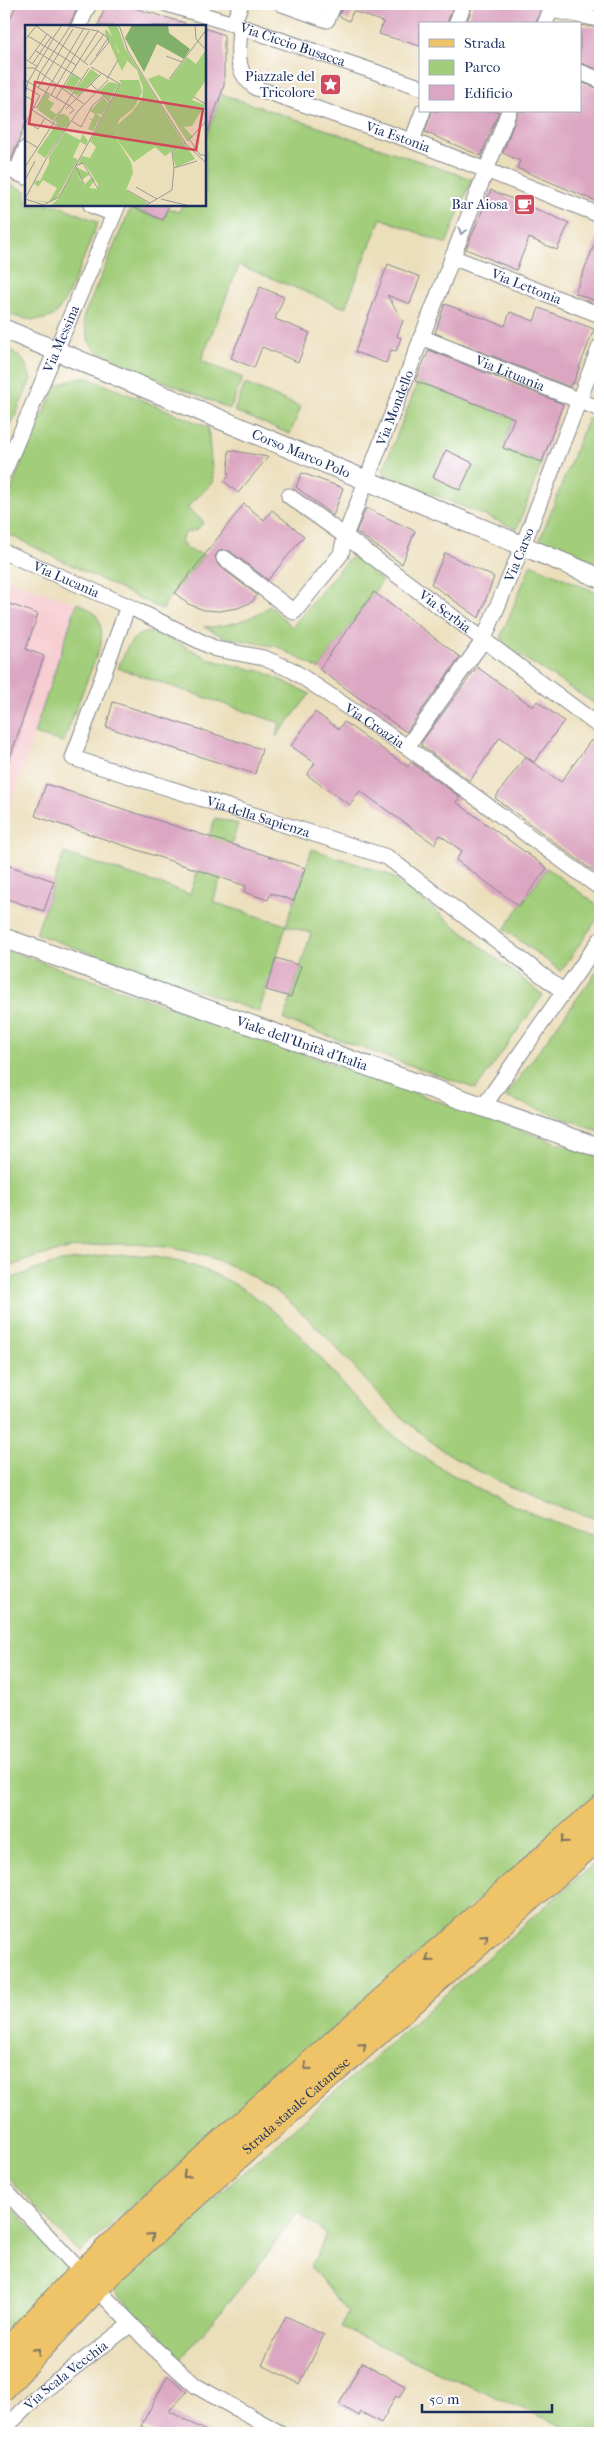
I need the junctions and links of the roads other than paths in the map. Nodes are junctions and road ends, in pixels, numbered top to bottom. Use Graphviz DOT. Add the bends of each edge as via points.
graph roads {
  1 [pos="89,4"];
  2 [pos="167,4"];
  3 [pos="241,4"];
  4 [pos="282,4"];
  5 [pos="334,4"];
  6 [pos="464,4"];
  7 [pos="552,7"];
  8 [pos="600,19"];
  9 [pos="199,20"];
  10 [pos="457,22"];
  11 [pos="546,22"];
  12 [pos="80,25"];
  13 [pos="237,25"];
  14 [pos="582,73"];
  15 [pos="600,80"];
  16 [pos="419,87"];
  17 [pos="424,112"];
  18 [pos="509,112"];
  19 [pos="412,141"];
  20 [pos="25,150"];
  21 [pos="486,169"];
  22 [pos="15,172"];
  23 [pos="96,206"];
  24 [pos="116,210"];
  25 [pos="600,215"];
  26 [pos="452,256"];
  27 [pos="600,315"];
  28 [pos="4,328"];
  29 [pos="421,337"];
  30 [pos="600,346"];
  31 [pos="57,351"];
  32 [pos="579,400"];
  33 [pos="600,409"];
  34 [pos="4,472"];
  35 [pos="367,480"];
  36 [pos="289,496"];
  37 [pos="345,536"];
  38 [pos="523,545"];
  39 [pos="4,552"];
  40 [pos="224,558"];
  41 [pos="600,578"];
  42 [pos="128,606"];
  43 [pos="484,641"];
  44 [pos="600,726"];
  45 [pos="407,747"];
  46 [pos="600,888"];
  47 [pos="4,938"];
  48 [pos="600,940"];
  49 [pos="564,992"];
  50 [pos="483,1106"];
  51 [pos="600,1148"];
  52 [pos="600,1808"];
  53 [pos="600,1836"];
  54 [pos="4,2189"];
  55 [pos="72,2262"];
  56 [pos="104,2296"];
  57 [pos="131,2324"];
  58 [pos="28,2327"];
  59 [pos="4,2345"];
  60 [pos="4,2355"];
  61 [pos="4,2387"];
  62 [pos="4,2429"];
  63 [pos="280,2433"];
  1 -- 12 [label="street"];
  2 -- 9 [label="street, Via Ciccio Busacca"];
  3 -- 13 [label="street"];
  4 -- 5 [label="street" via="327,20"];
  6 -- 10 [label="street"];
  7 -- 8 [label="street"];
  7 -- 11 [label="street"];
  9 -- 13 [label="street, Via Ciccio Busacca"];
  13 -- 16 [label="street, Via Ciccio Busacca"];
  13 -- 19 [label="street, Via Estonia" via="241,73 256,88"];
  14 -- 15 [label="street"];
  17 -- 19 [label="street"];
  18 -- 21 [label="street, Via Mondello"];
  19 -- 21 [label="street, Via Estonia"];
  20 -- 22 [label="street"];
  21 -- 25 [label="street, Via Estonia"];
  21 -- 26 [label="street, Via Mondello, one-way"];
  23 -- 24 [label="street"];
  24 -- 31 [label="street, Via Messina"];
  26 -- 27 [label="street, Via Lettonia"];
  26 -- 29 [label="street, Via Mondello"];
  28 -- 31 [label="street, Corso Marco Polo"];
  29 -- 32 [label="street, Via Lituania"];
  29 -- 35 [label="street, Via Mondello"];
  30 -- 32 [label="street, Via Carso"];
  31 -- 34 [label="street, Via Messina"];
  31 -- 35 [label="street, Corso Marco Polo"];
  32 -- 33 [label="street, Via Lituania"];
  32 -- 38 [label="street, Via Carso"];
  35 -- 37 [label="street, Via Mondello"];
  35 -- 38 [label="street, Corso Marco Polo"];
  36 -- 37 [label="street, Via Serbia"];
  37 -- 40 [label="street, Via Mondello" via="341,554 294,612"];
  37 -- 43 [label="street, Via Serbia"];
  38 -- 41 [label="street, Corso Marco Polo"];
  38 -- 43 [label="street, Via Carso"];
  39 -- 42 [label="street, Via Lucania"];
  42 -- 45 [label="street, Via Croazia" via="216,649 264,658 292,670"];
  42 -- 49 [label="street, Via della Sapienza" via="73,758 387,858"];
  43 -- 44 [label="street, Via Serbia"];
  43 -- 45 [label="street, Via Carso"];
  45 -- 46 [label="street, Via Croazia"];
  47 -- 50 [label="street, Viale dell'Unità d'Italia"];
  48 -- 49 [label="street"];
  49 -- 50 [label="street"];
  50 -- 51 [label="street, Viale dell'Unità d'Italia"];
  52 -- 58 [label="main road, Strada statale Catanese, one-way" via="206,2156"];
  61 -- 53 [label="main road, Strada statale Catanese, one-way" via="113,2270"];
  54 -- 55 [label="street"];
  56 -- 57 [label="street"];
  57 -- 62 [label="street, Via Scala Vecchia" via="42,2392"];
  57 -- 63 [label="street" via="196,2386"];
  58 -- 59 [label="main road"];
  58 -- 60 [label="main road, Strada statale Catanese"];
}
